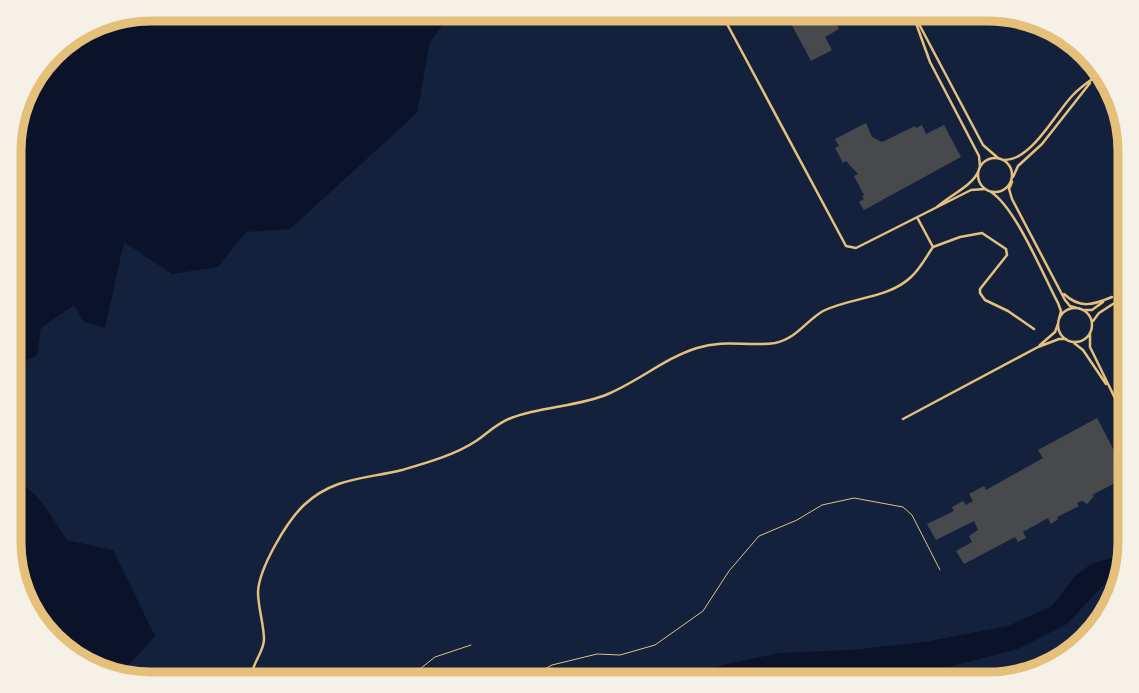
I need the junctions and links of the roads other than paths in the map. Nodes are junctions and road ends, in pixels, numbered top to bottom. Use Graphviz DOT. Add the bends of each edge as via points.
graph roads {
  1 [pos="725,21"];
  2 [pos="915,21"];
  3 [pos="917,21"];
  4 [pos="1095,78"];
  5 [pos="1092,80"];
  6 [pos="998,158"];
  7 [pos="1004,160"];
  8 [pos="980,167"];
  9 [pos="978,172"];
  10 [pos="1013,177"];
  11 [pos="1012,182"];
  12 [pos="985,189"];
  13 [pos="991,192"];
  14 [pos="934,209"];
  15 [pos="918,218"];
  16 [pos="933,247"];
  17 [pos="1060,290"];
  18 [pos="1118,293"];
  19 [pos="1112,297"];
  20 [pos="1118,301"];
  21 [pos="1077,308"];
  22 [pos="1083,309"];
  23 [pos="1059,318"];
  24 [pos="1058,324"];
  25 [pos="1092,328"];
  26 [pos="1034,329"];
  27 [pos="1090,333"];
  28 [pos="1066,339"];
  29 [pos="1071,342"];
  30 [pos="1038,347"];
  31 [pos="1108,387"];
  32 [pos="1118,406"];
  33 [pos="903,419"];
  34 [pos="253,672"];
  1 -- 15 [label="street" via="848,247 856,248"];
  2 -- 8 [label="street" via="930,62 979,156"];
  3 -- 6 [label="street" via="983,145"];
  4 -- 5 [label="street"];
  5 -- 7 [label="street" via="1074,93 1028,150 1017,159"];
  5 -- 10 [label="street"];
  6 -- 7 [label="street"];
  6 -- 8 [label="street"];
  7 -- 10 [label="street"];
  8 -- 9 [label="street"];
  9 -- 12 [label="street"];
  9 -- 14 [label="street" via="972,182"];
  10 -- 11 [label="street"];
  11 -- 13 [label="street" via="1004,190"];
  11 -- 17 [label="street" via="1011,197"];
  12 -- 13 [label="street"];
  12 -- 14 [label="street" via="971,190"];
  13 -- 23 [label="street" via="1004,203 1029,248 1058,303"];
  14 -- 15 [label="street"];
  15 -- 16 [label="street"];
  16 -- 26 [label="street" via="979,233 1006,249 1007,255 980,293"];
  16 -- 34 [label="street" via="900,285 829,308 787,339 763,344 721,342 697,348 608,394 511,418 444,456 401,470 348,479 320,493 292,518 266,565 258,591 264,642"];
  17 -- 19 [label="street" via="1081,305"];
  17 -- 21 [label="street" via="1068,304"];
  18 -- 19 [label="street"];
  19 -- 22 [label="street" via="1092,310"];
  20 -- 25 [label="street" via="1099,313"];
  21 -- 22 [label="street"];
  21 -- 23 [label="street" via="1066,310"];
  22 -- 25 [label="street"];
  23 -- 24 [label="street"];
  24 -- 28 [label="street"];
  24 -- 30 [label="street"];
  25 -- 27 [label="street"];
  27 -- 29 [label="street"];
  27 -- 31 [label="street" via="1090,346"];
  28 -- 29 [label="street"];
  28 -- 30 [label="street"];
  29 -- 31 [label="street" via="1083,350"];
  30 -- 33 [label="street"];
  31 -- 32 [label="street"];
}
